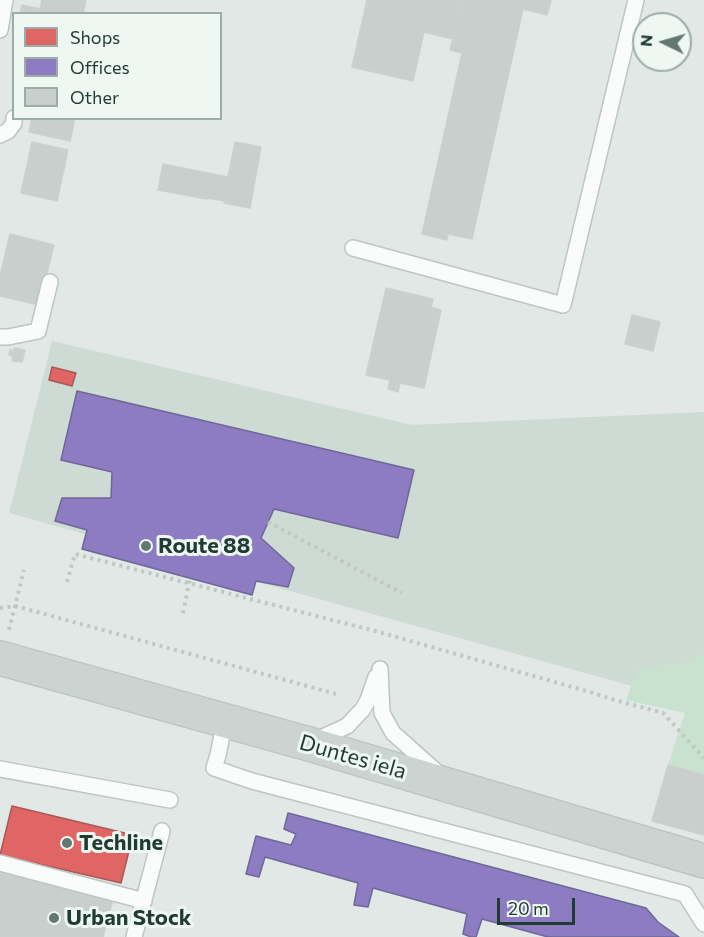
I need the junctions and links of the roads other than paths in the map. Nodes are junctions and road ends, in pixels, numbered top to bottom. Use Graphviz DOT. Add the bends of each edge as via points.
graph roads {
  1 [pos="5,0"];
  2 [pos="636,0"];
  3 [pos="0,30"];
  4 [pos="14,120"];
  5 [pos="0,135"];
  6 [pos="353,248"];
  7 [pos="50,282"];
  8 [pos="0,336"];
  9 [pos="4,646"];
  10 [pos="225,720"];
  11 [pos="309,744"];
  12 [pos="0,769"];
  13 [pos="453,785"];
  14 [pos="170,800"];
  15 [pos="162,831"];
  16 [pos="704,861"];
  17 [pos="0,863"];
  18 [pos="144,901"];
  19 [pos="704,924"];
  20 [pos="134,937"];
  1 -- 3 [label="lane"];
  2 -- 6 [label="lane" via="563,305"];
  4 -- 5 [label="lane" via="8,131"];
  7 -- 8 [label="lane" via="38,331"];
  9 -- 10 [label="main road, Duntes iela"];
  10 -- 11 [label="main road, Duntes iela"];
  10 -- 19 [label="lane" via="214,768 685,894"];
  11 -- 13 [label="main road, Duntes iela"];
  11 -- 13 [label="lane" via="347,726 363,709 380,669 382,713 393,733"];
  12 -- 14 [label="lane"];
  13 -- 16 [label="main road, Duntes iela"];
  15 -- 18 [label="lane"];
  17 -- 18 [label="lane"];
  18 -- 20 [label="lane"];
}
